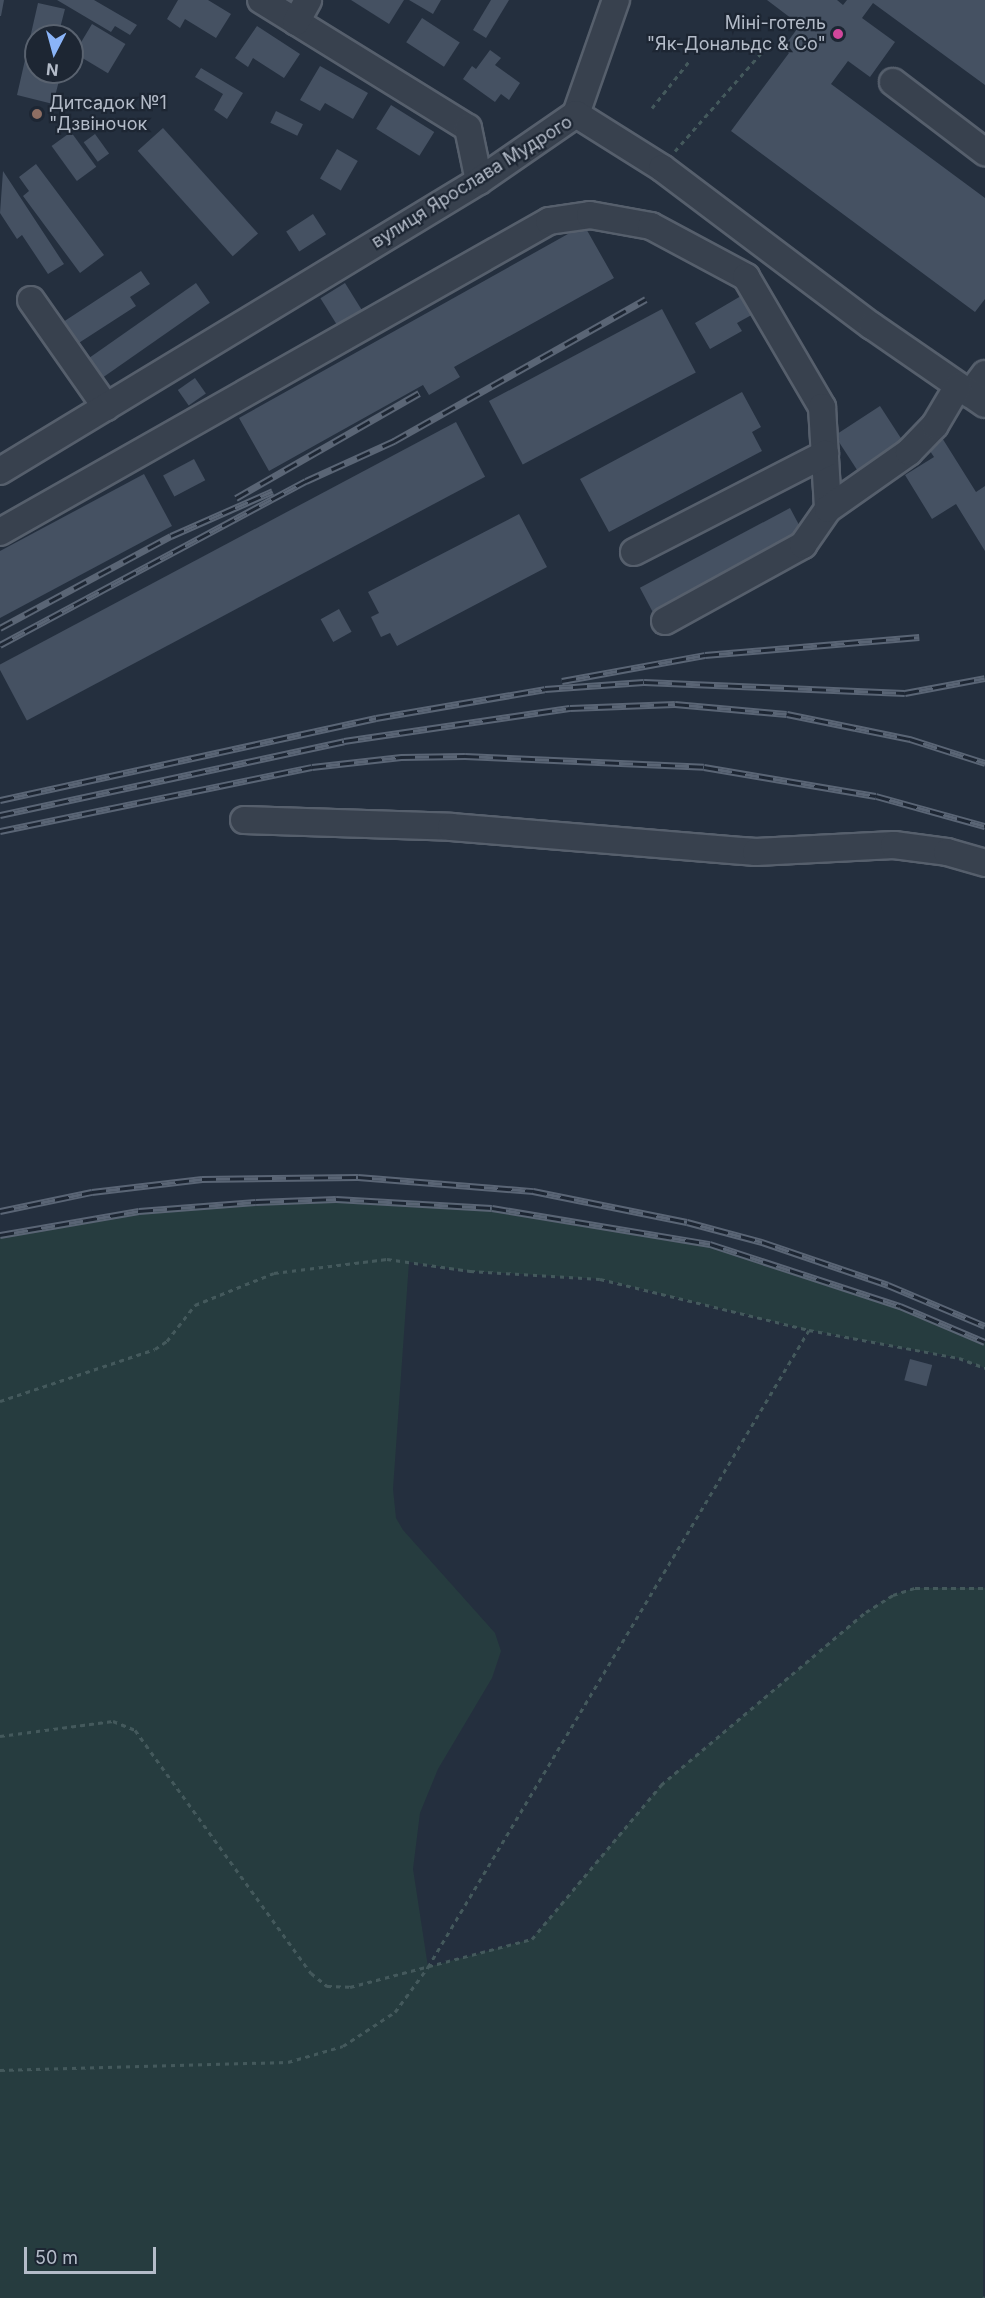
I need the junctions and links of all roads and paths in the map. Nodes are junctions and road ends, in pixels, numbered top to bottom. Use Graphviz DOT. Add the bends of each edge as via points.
graph roads {
  1 [pos="261,0"];
  2 [pos="616,0"];
  3 [pos="302,11"];
  4 [pos="768,45"];
  5 [pos="690,60"];
  6 [pos="893,82"];
  7 [pos="652,108"];
  8 [pos="576,114"];
  9 [pos="675,150"];
  10 [pos="985,152"];
  11 [pos="479,181"];
  12 [pos="32,300"];
  13 [pos="975,389"];
  14 [pos="106,407"];
  15 [pos="825,454"];
  16 [pos="0,471"];
  17 [pos="828,509"];
  18 [pos="0,532"];
  19 [pos="634,552"];
  20 [pos="665,621"];
  21 [pos="244,820"];
  22 [pos="985,863"];
  23 [pos="809,1330"];
  24 [pos="985,1368"];
  25 [pos="0,1401"];
  26 [pos="985,1588"];
  27 [pos="0,1736"];
  28 [pos="428,1966"];
  29 [pos="0,2070"];
  1 -- 3 [label="street"];
  2 -- 8 [label="street"];
  3 -- 11 [label="street" via="468,128"];
  4 -- 9 [label="path"];
  5 -- 7 [label="path"];
  6 -- 10 [label="street"];
  8 -- 11 [label="street, вулиця Ярослава Мудрого"];
  8 -- 13 [label="street, вулиця Ярослава Мудрого" via="662,168"];
  11 -- 14 [label="street, вулиця Ярослава Мудрого"];
  12 -- 14 [label="street"];
  13 -- 17 [label="street" via="909,452"];
  14 -- 16 [label="street, вулиця Ярослава Мудрого"];
  15 -- 17 [label="street"];
  15 -- 18 [label="street" via="822,407 746,277 651,226 590,215 549,221"];
  15 -- 19 [label="street"];
  17 -- 20 [label="street" via="803,545"];
  21 -- 22 [label="street" via="451,827 756,852 894,845 947,852"];
  23 -- 24 [label="path" via="959,1359"];
  23 -- 25 [label="path" via="600,1280 463,1271 387,1259 274,1273 195,1305 167,1341 155,1349"];
  23 -- 28 [label="path"];
  26 -- 28 [label="path" via="915,1588 893,1594 866,1612 661,1785 531,1939"];
  27 -- 28 [label="path" via="113,1721 125,1723 135,1730 318,1981 333,1988 350,1987"];
  28 -- 29 [label="path" via="395,2012 343,2046 307,2059"];
}
